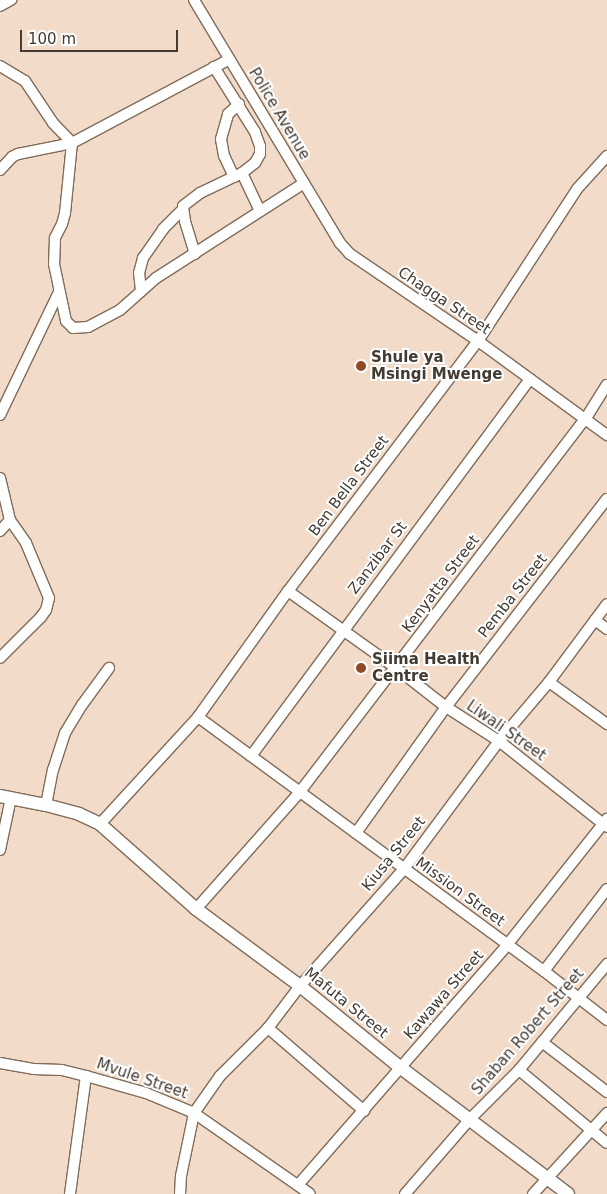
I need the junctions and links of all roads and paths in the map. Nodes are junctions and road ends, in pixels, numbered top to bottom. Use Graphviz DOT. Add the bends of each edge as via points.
graph roads {
  1 [pos="11,0"];
  2 [pos="194,0"];
  3 [pos="0,6"];
  4 [pos="228,60"];
  5 [pos="0,66"];
  6 [pos="214,67"];
  7 [pos="239,104"];
  8 [pos="72,143"];
  9 [pos="607,156"];
  10 [pos="0,170"];
  11 [pos="238,175"];
  12 [pos="304,184"];
  13 [pos="183,209"];
  14 [pos="260,211"];
  15 [pos="340,243"];
  16 [pos="195,254"];
  17 [pos="141,291"];
  18 [pos="59,292"];
  19 [pos="478,341"];
  20 [pos="530,379"];
  21 [pos="607,385"];
  22 [pos="0,414"];
  23 [pos="586,418"];
  24 [pos="607,435"];
  25 [pos="0,478"];
  26 [pos="607,499"];
  27 [pos="10,520"];
  28 [pos="0,531"];
  29 [pos="288,591"];
  30 [pos="607,604"];
  31 [pos="595,620"];
  32 [pos="607,629"];
  33 [pos="343,631"];
  34 [pos="0,658"];
  35 [pos="109,668"];
  36 [pos="396,668"];
  37 [pos="549,682"];
  38 [pos="446,707"];
  39 [pos="198,717"];
  40 [pos="607,724"];
  41 [pos="498,741"];
  42 [pos="251,756"];
  43 [pos="299,793"];
  44 [pos="5,797"];
  45 [pos="46,805"];
  46 [pos="606,823"];
  47 [pos="105,827"];
  48 [pos="356,833"];
  49 [pos="0,850"];
  50 [pos="404,869"];
  51 [pos="607,889"];
  52 [pos="196,908"];
  53 [pos="507,945"];
  54 [pos="607,964"];
  55 [pos="544,971"];
  56 [pos="300,986"];
  57 [pos="579,999"];
  58 [pos="607,1020"];
  59 [pos="268,1028"];
  60 [pos="542,1042"];
  61 [pos="0,1063"];
  62 [pos="400,1068"];
  63 [pos="519,1070"];
  64 [pos="86,1076"];
  65 [pos="607,1092"];
  66 [pos="364,1111"];
  67 [pos="194,1112"];
  68 [pos="607,1113"];
  69 [pos="469,1120"];
  70 [pos="591,1130"];
  71 [pos="607,1143"];
  72 [pos="547,1178"];
  73 [pos="298,1185"];
  74 [pos="70,1194"];
  75 [pos="180,1194"];
  76 [pos="310,1194"];
  77 [pos="405,1194"];
  78 [pos="533,1194"];
  79 [pos="568,1194"];
  1 -- 3 [label="street"];
  2 -- 4 [label="street, Police Avenue"];
  4 -- 6 [label="street"];
  4 -- 12 [label="street, Police Avenue"];
  5 -- 8 [label="street" via="25,81 53,123"];
  6 -- 7 [label="street"];
  6 -- 8 [label="street"];
  7 -- 11 [label="street" via="228,114 221,139 224,156"];
  7 -- 11 [label="street" via="260,146 258,159"];
  8 -- 10 [label="street" via="18,154"];
  8 -- 18 [label="street" via="65,213 55,243 55,275"];
  9 -- 19 [label="street, Ben Bella Street" via="577,189"];
  11 -- 13 [label="street" via="192,198"];
  11 -- 14 [label="street"];
  12 -- 14 [label="street"];
  12 -- 15 [label="street, Police Avenue"];
  13 -- 16 [label="street"];
  13 -- 17 [label="street" via="143,258 139,273"];
  14 -- 16 [label="street"];
  15 -- 19 [label="street, Chagga Street" via="361,263"];
  16 -- 17 [label="street"];
  17 -- 18 [label="street" via="120,310 88,328 80,329 68,325"];
  18 -- 22 [label="street"];
  19 -- 20 [label="street, Chagga Street"];
  19 -- 29 [label="street, Ben Bella Street"];
  20 -- 23 [label="street, Chagga Street"];
  20 -- 33 [label="street, Zanzibar St"];
  21 -- 23 [label="street, Kenyatta Street"];
  23 -- 24 [label="street, Chagga Street"];
  23 -- 36 [label="street, Kenyatta Street"];
  25 -- 27 [label="street"];
  26 -- 38 [label="street, Pemba Street"];
  27 -- 28 [label="street"];
  27 -- 34 [label="street" via="26,542 49,598 41,617"];
  29 -- 33 [label="street, Liwali Street"];
  29 -- 39 [label="street, Ben Bella Street"];
  30 -- 31 [label="street, Kiusa Street"];
  31 -- 32 [label="street"];
  31 -- 37 [label="street, Kiusa Street"];
  33 -- 36 [label="street, Liwali Street"];
  33 -- 42 [label="street, Zanzibar St"];
  35 -- 45 [label="street" via="65,733 55,761"];
  36 -- 38 [label="street, Liwali Street"];
  36 -- 43 [label="street, Kenyatta Street"];
  37 -- 40 [label="street"];
  37 -- 41 [label="street, Kiusa Street"];
  38 -- 41 [label="street, Liwali Street"];
  38 -- 48 [label="street, Pemba Street"];
  39 -- 42 [label="street, Mission Street"];
  39 -- 47 [label="street, Ben Bella Street"];
  41 -- 46 [label="street, Liwali Street"];
  41 -- 50 [label="street, Kiusa Street"];
  42 -- 43 [label="street, Mission Street"];
  43 -- 48 [label="street, Mission Street"];
  43 -- 52 [label="street, Kenyatta Street"];
  44 -- 45 [label="street, Mafuta Street"];
  44 -- 49 [label="street"];
  45 -- 47 [label="street, Mafuta Street" via="79,814"];
  46 -- 53 [label="street, Kawawa Street"];
  47 -- 52 [label="street, Mafuta Street"];
  48 -- 50 [label="street, Mission Street"];
  50 -- 53 [label="street, Mission Street"];
  50 -- 56 [label="street, Kiusa Street"];
  51 -- 55 [label="street"];
  52 -- 56 [label="street, Mafuta Street"];
  53 -- 55 [label="street, Mission Street"];
  53 -- 62 [label="street, Kawawa Street"];
  54 -- 57 [label="street, Shaban Robert Street"];
  55 -- 57 [label="street, Mission Street"];
  56 -- 59 [label="street, Kiusa Street"];
  56 -- 62 [label="street, Mafuta Street"];
  57 -- 58 [label="street, Mission Street"];
  57 -- 60 [label="street, Shaban Robert Street"];
  59 -- 66 [label="street"];
  59 -- 67 [label="street, Kiusa Street" via="220,1076"];
  60 -- 63 [label="street, Shaban Robert Street"];
  60 -- 65 [label="street"];
  61 -- 64 [label="street, Mvule Street"];
  62 -- 66 [label="street, Kawawa Street"];
  62 -- 69 [label="street, Mafuta Street"];
  63 -- 69 [label="street, Shaban Robert Street"];
  63 -- 70 [label="street"];
  64 -- 67 [label="street, Mvule Street"];
  64 -- 74 [label="street"];
  66 -- 73 [label="street, Kawawa Street"];
  67 -- 73 [label="street, Mvule Street"];
  67 -- 75 [label="street"];
  68 -- 70 [label="street"];
  69 -- 72 [label="street, Mafuta Street"];
  69 -- 77 [label="street, Shaban Robert Street"];
  70 -- 71 [label="street"];
  70 -- 72 [label="street"];
  72 -- 78 [label="street"];
  72 -- 79 [label="street, Mafuta Street"];
  73 -- 76 [label="street, Mvule Street"];
}
